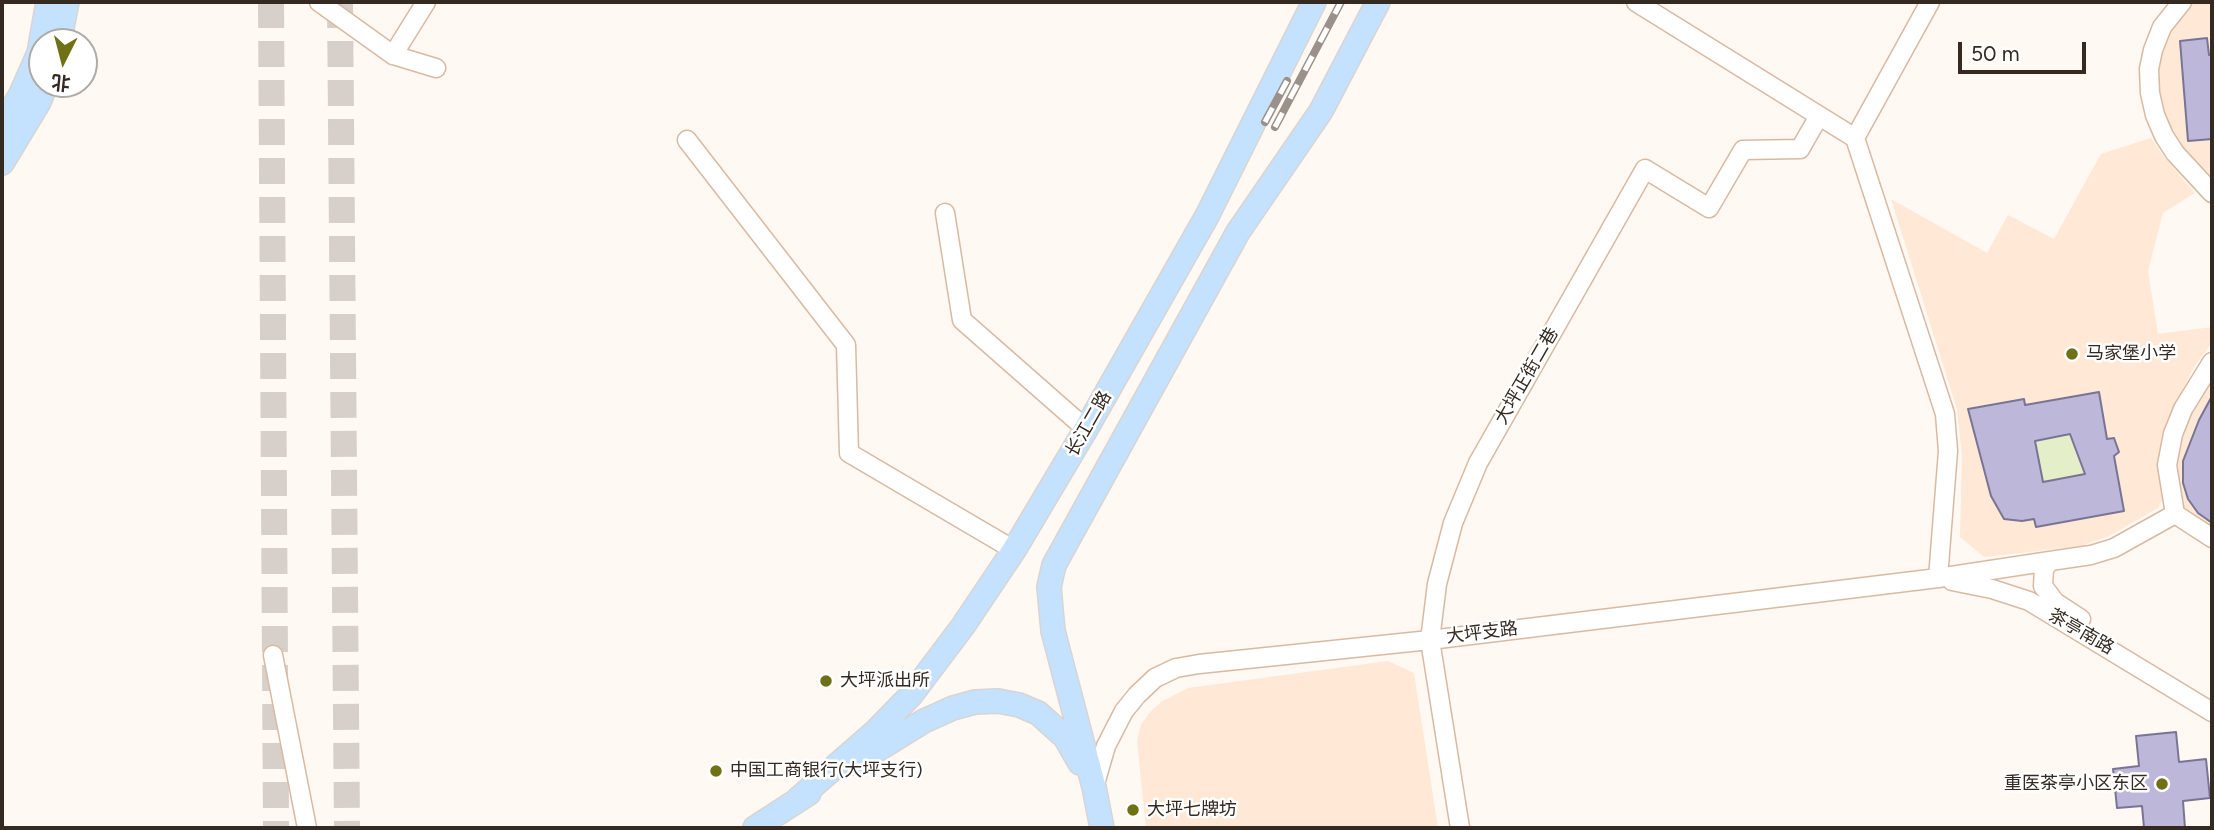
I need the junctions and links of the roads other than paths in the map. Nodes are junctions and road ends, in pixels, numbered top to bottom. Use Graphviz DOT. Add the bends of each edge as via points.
graph roads {
  1 [pos="48,2"];
  2 [pos="67,2"];
  3 [pos="318,2"];
  4 [pos="426,2"];
  5 [pos="1314,2"];
  6 [pos="1378,2"];
  7 [pos="1636,2"];
  8 [pos="1930,2"];
  9 [pos="2182,2"];
  10 [pos="62,28"];
  11 [pos="393,55"];
  12 [pos="436,68"];
  13 [pos="41,98"];
  14 [pos="1819,116"];
  15 [pos="2,126"];
  16 [pos="1854,138"];
  17 [pos="687,140"];
  18 [pos="2,163"];
  19 [pos="2212,193"];
  20 [pos="945,213"];
  21 [pos="2212,362"];
  22 [pos="1086,429"];
  23 [pos="2175,514"];
  24 [pos="2212,538"];
  25 [pos="1014,550"];
  26 [pos="2050,561"];
  27 [pos="1938,578"];
  28 [pos="1430,640"];
  29 [pos="273,655"];
  30 [pos="2144,669"];
  31 [pos="2212,712"];
  32 [pos="1094,787"];
  33 [pos="797,800"];
  34 [pos="307,828"];
  35 [pos="755,828"];
  36 [pos="1102,828"];
  37 [pos="1460,828"];
  1 -- 15 [label="main road" via="39,53"];
  2 -- 10 [label="main road"];
  3 -- 11 [label="street"];
  4 -- 11 [label="street"];
  5 -- 22 [label="main road, 长江二路" via="1207,216"];
  6 -- 32 [label="main road, 长江二路" via="1321,111 1238,232 1054,565 1049,587 1053,631"];
  7 -- 14 [label="street"];
  8 -- 16 [label="street"];
  9 -- 19 [label="street" via="2162,27 2153,50 2150,93 2164,136"];
  11 -- 12 [label="street"];
  13 -- 18 [label="main road"];
  14 -- 16 [label="street"];
  14 -- 28 [label="street, 大坪正街二巷" via="1800,149 1743,150 1709,208 1645,169 1478,463 1453,523 1437,584"];
  16 -- 27 [label="street" via="1945,414 1948,451"];
  17 -- 25 [label="street" via="846,345 849,453"];
  20 -- 22 [label="street" via="962,320"];
  21 -- 23 [label="street" via="2173,434 2168,465"];
  22 -- 25 [label="main road, 长江二路"];
  23 -- 24 [label="street"];
  23 -- 26 [label="street, 大坪支路" via="2114,548"];
  25 -- 33 [label="main road, 长江二路" via="911,695"];
  26 -- 27 [label="street, 大坪支路"];
  26 -- 30 [label="street" via="2042,578 2048,595 2114,639"];
  27 -- 28 [label="street, 大坪支路"];
  27 -- 30 [label="street, 茶亭南路" via="2029,601"];
  28 -- 32 [label="street, 大坪支路" via="1176,668 1155,678 1124,711 1106,746"];
  28 -- 37 [label="street, 大坪正街二巷"];
  29 -- 34 [label="street"];
  30 -- 31 [label="street, 茶亭南路"];
  32 -- 33 [label="main road, 长江二路" via="1052,723 1019,705 975,702 924,721"];
  32 -- 36 [label="main road, 长江二路"];
  33 -- 35 [label="main road, 长江二路"];
}
